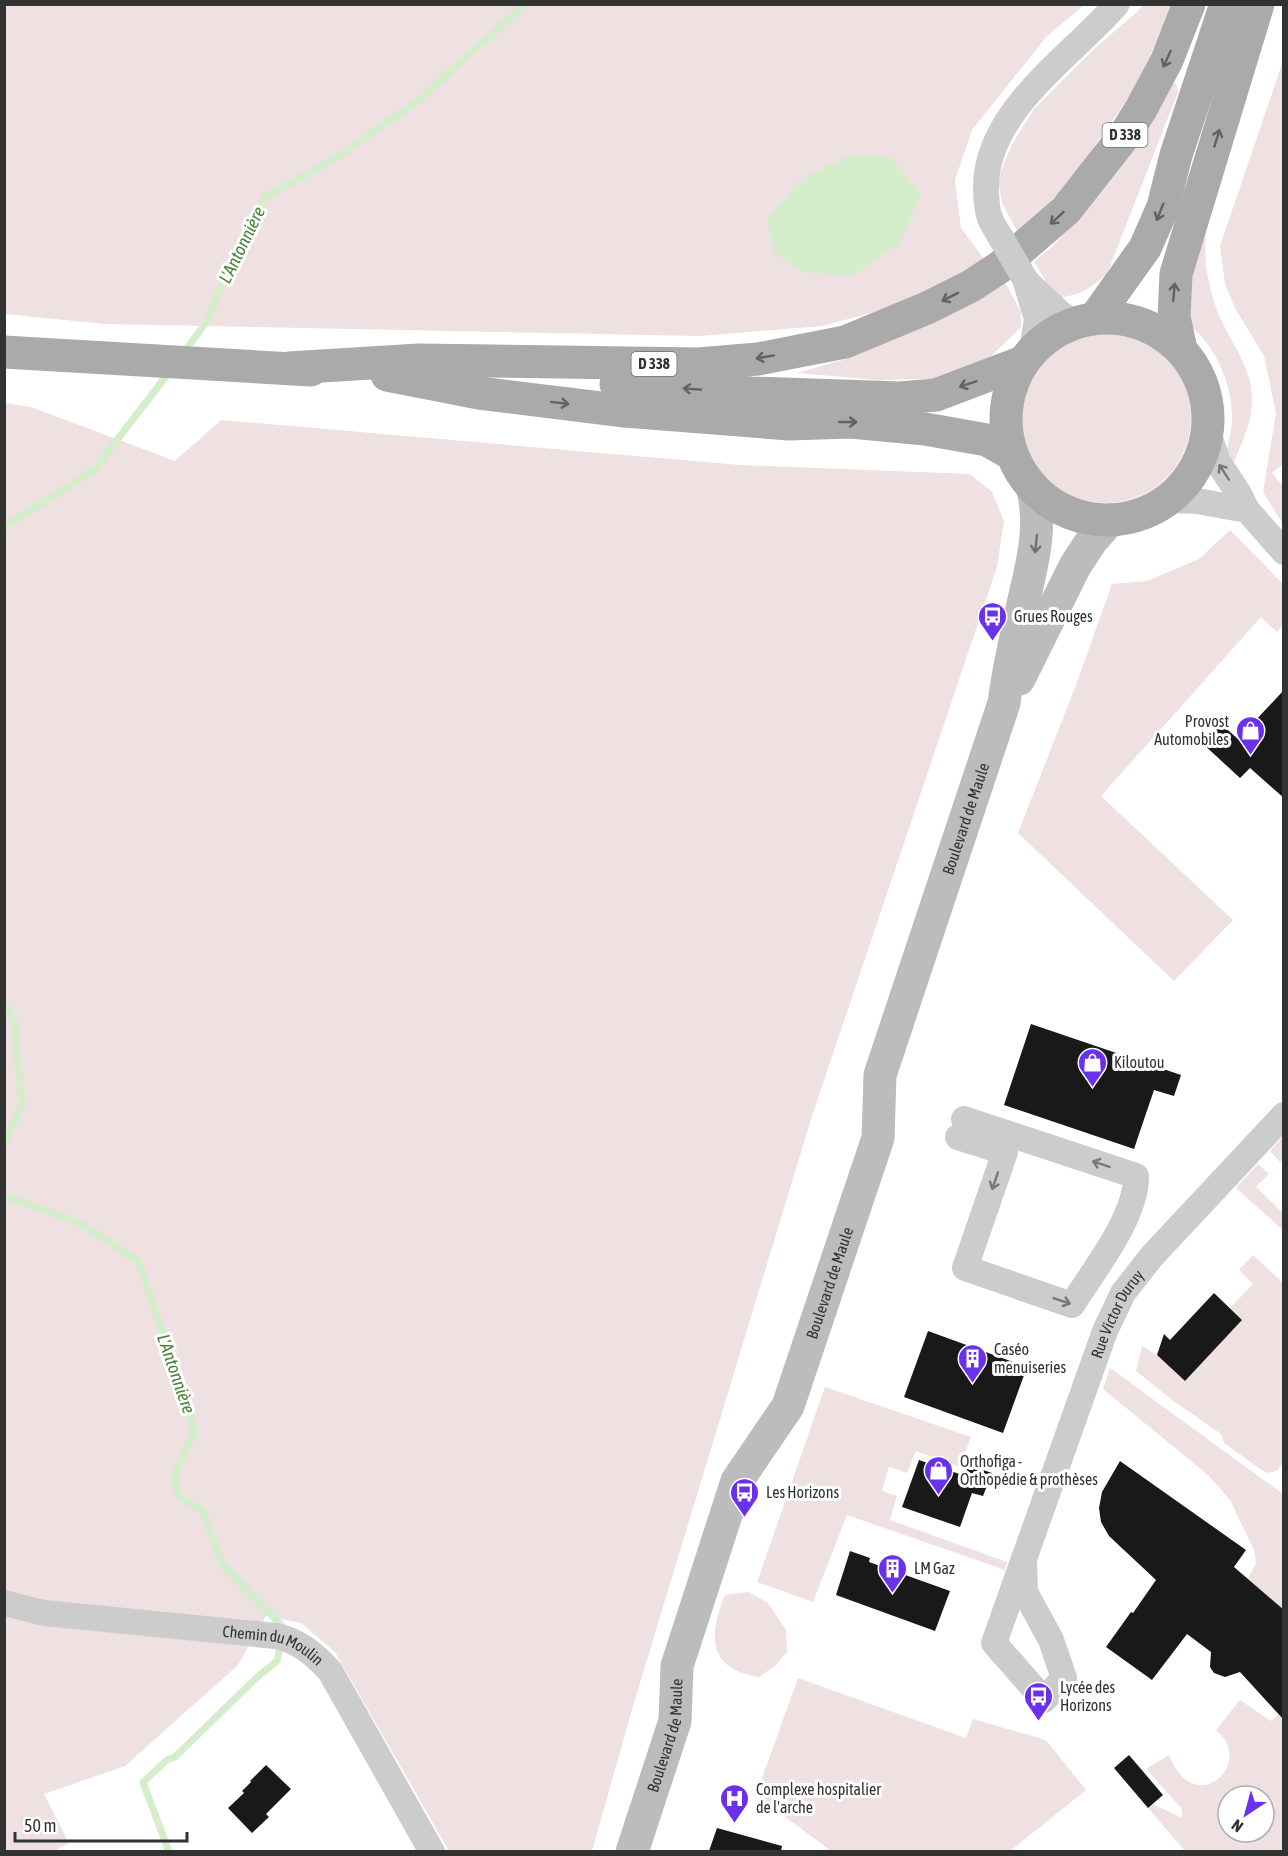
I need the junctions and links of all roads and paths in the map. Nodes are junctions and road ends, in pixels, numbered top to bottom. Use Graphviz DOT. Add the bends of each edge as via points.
graph roads {
  1 [pos="1117,4"];
  2 [pos="1190,4"];
  3 [pos="1226,4"];
  4 [pos="1258,4"];
  5 [pos="1025,279"];
  6 [pos="1085,320"];
  7 [pos="1181,350"];
  8 [pos="4,352"];
  9 [pos="1028,356"];
  10 [pos="289,368"];
  11 [pos="399,376"];
  12 [pos="1208,432"];
  13 [pos="1012,453"];
  14 [pos="1032,486"];
  15 [pos="1168,500"];
  16 [pos="1247,510"];
  17 [pos="1110,520"];
  18 [pos="1284,552"];
  19 [pos="1004,704"];
  20 [pos="1284,1115"];
  21 [pos="961,1128"];
  22 [pos="1024,1559"];
  23 [pos="4,1603"];
  24 [pos="432,1851"];
  25 [pos="632,1851"];
  1 -- 5 [label="street, bridge" via="1010,116 986,169 990,218"];
  2 -- 10 [label="main road, D 338, one-way" via="1141,109 1066,210 1029,244 971,286 845,342 758,359 698,364 419,360"];
  3 -- 6 [label="main road, one-way" via="1163,207 1145,248"];
  7 -- 4 [label="main road, one-way" via="1174,317 1176,274"];
  5 -- 6 [label="street" via="1062,315"];
  5 -- 9 [label="street" via="1037,319"];
  6 -- 7 [label="main road" via="1123,319 1142,324 1167,337"];
  6 -- 9 [label="main road" via="1057,331"];
  7 -- 12 [label="main road" via="1205,392"];
  8 -- 10 [label="main road, D 338"];
  9 -- 11 [label="main road, D 338, one-way" via="936,396 900,398 751,393 444,373"];
  9 -- 13 [label="main road" via="1012,383 1006,407"];
  10 -- 11 [label="main road, D 338"];
  11 -- 13 [label="main road, D 338, one-way" via="479,393 625,411 789,424 851,422 925,429 987,440"];
  12 -- 15 [label="main road" via="1195,470"];
  16 -- 12 [label="street, one-way" via="1218,462"];
  13 -- 14 [label="main road"];
  14 -- 17 [label="main road" via="1050,503 1073,514"];
  14 -- 19 [label="main road, Boulevard de Maule, one-way" via="1038,520 1035,553"];
  15 -- 16 [label="street"];
  15 -- 17 [label="main road" via="1140,515"];
  16 -- 18 [label="street"];
  17 -- 19 [label="main road, Boulevard de Maule" via="1075,566"];
  19 -- 25 [label="main road, Boulevard de Maule" via="880,1075 878,1138 788,1406 737,1481 677,1666 675,1721"];
  20 -- 22 [label="street, Rue Victor Duruy" via="1172,1234 1123,1293 1105,1331"];
  21 -- 21 [label="street, one-way" via="1005,1152 965,1268 1072,1305 1126,1220 1137,1187 1136,1176"];
  22 -- 22 [label="street, Rue Victor Duruy" via="1025,1592 1051,1640 1064,1678 1044,1700 994,1642"];
  23 -- 24 [label="street, Chemin du Moulin" via="44,1613 284,1638 313,1653 330,1671"];
}
